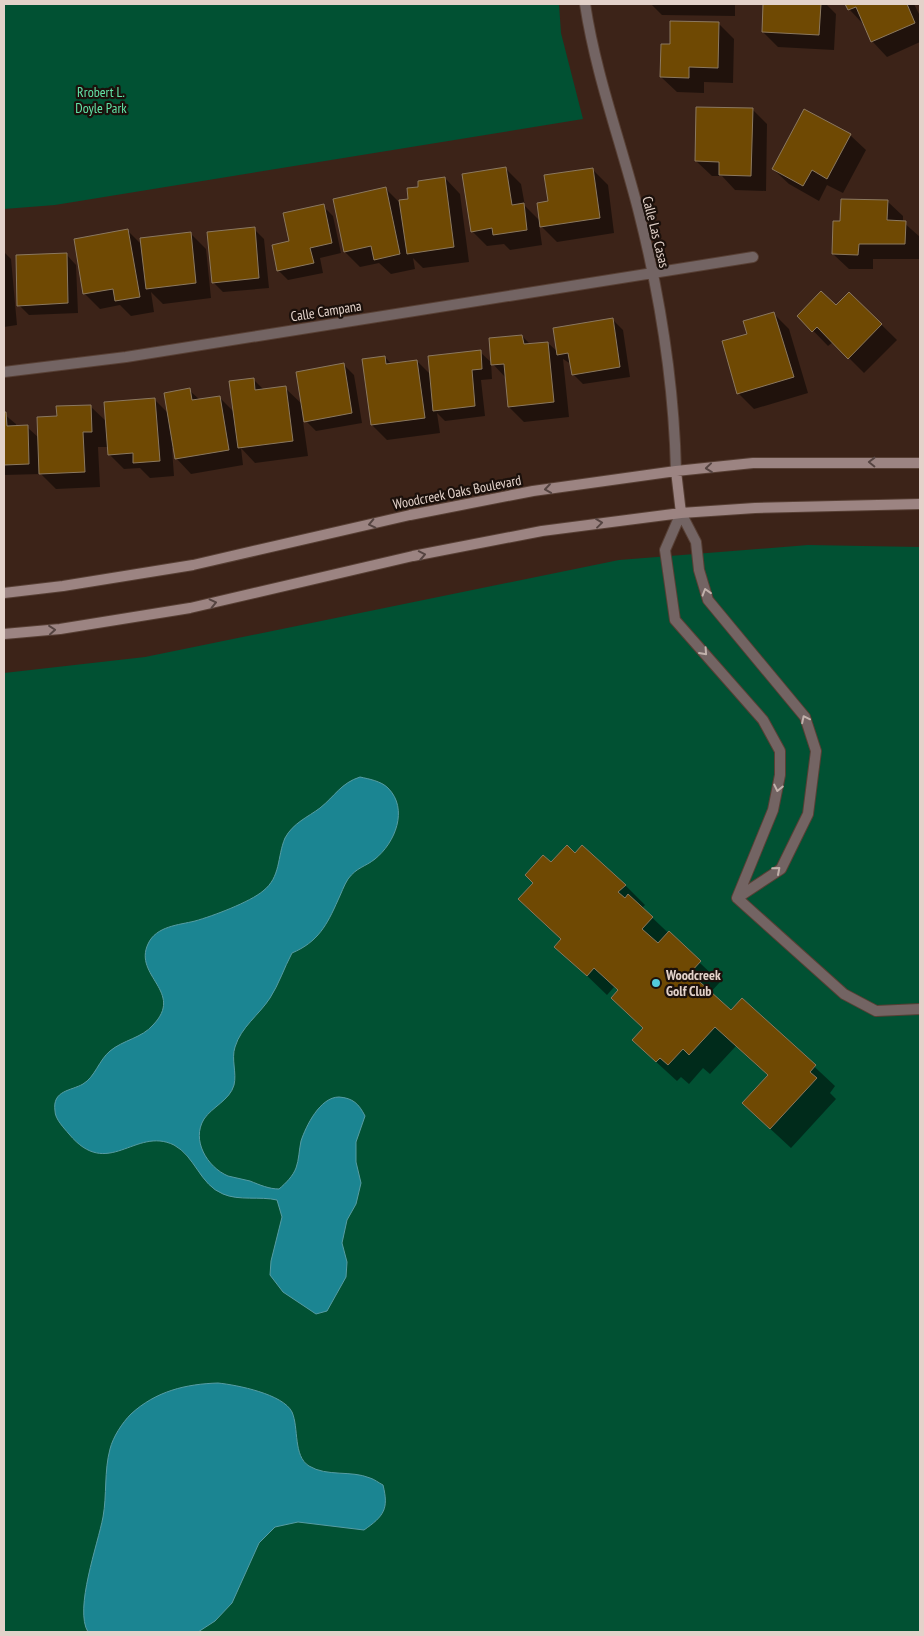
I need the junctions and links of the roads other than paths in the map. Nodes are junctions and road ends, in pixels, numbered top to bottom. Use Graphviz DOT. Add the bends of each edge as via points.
graph roads {
  1 [pos="585,4"];
  2 [pos="753,257"];
  3 [pos="652,273"];
  4 [pos="4,372"];
  5 [pos="920,462"];
  6 [pos="676,471"];
  7 [pos="920,504"];
  8 [pos="681,513"];
  9 [pos="4,593"];
  10 [pos="4,634"];
  11 [pos="737,898"];
  12 [pos="920,1009"];
  1 -- 3 [label="street, Calle Las Casas" via="600,81"];
  2 -- 3 [label="street, Calle Campana"];
  3 -- 4 [label="street, Calle Campana" via="126,357"];
  3 -- 6 [label="street, Calle Las Casas" via="673,421"];
  5 -- 6 [label="main road, Woodcreek Oaks Boulevard, one-way" via="753,463"];
  6 -- 8 [label="main road"];
  6 -- 9 [label="main road, Woodcreek Oaks Boulevard, one-way" via="533,491 193,564"];
  7 -- 8 [label="main road"];
  10 -- 8 [label="main road, one-way" via="60,629 190,608 413,556 542,531"];
  8 -- 11 [label="street, one-way" via="665,550 675,620 763,720 780,751 780,774 773,810"];
  11 -- 8 [label="street, one-way" via="781,869 808,814 816,751 805,717 708,600 699,570 696,542"];
  11 -- 12 [label="street" via="844,994 876,1011"];
}
